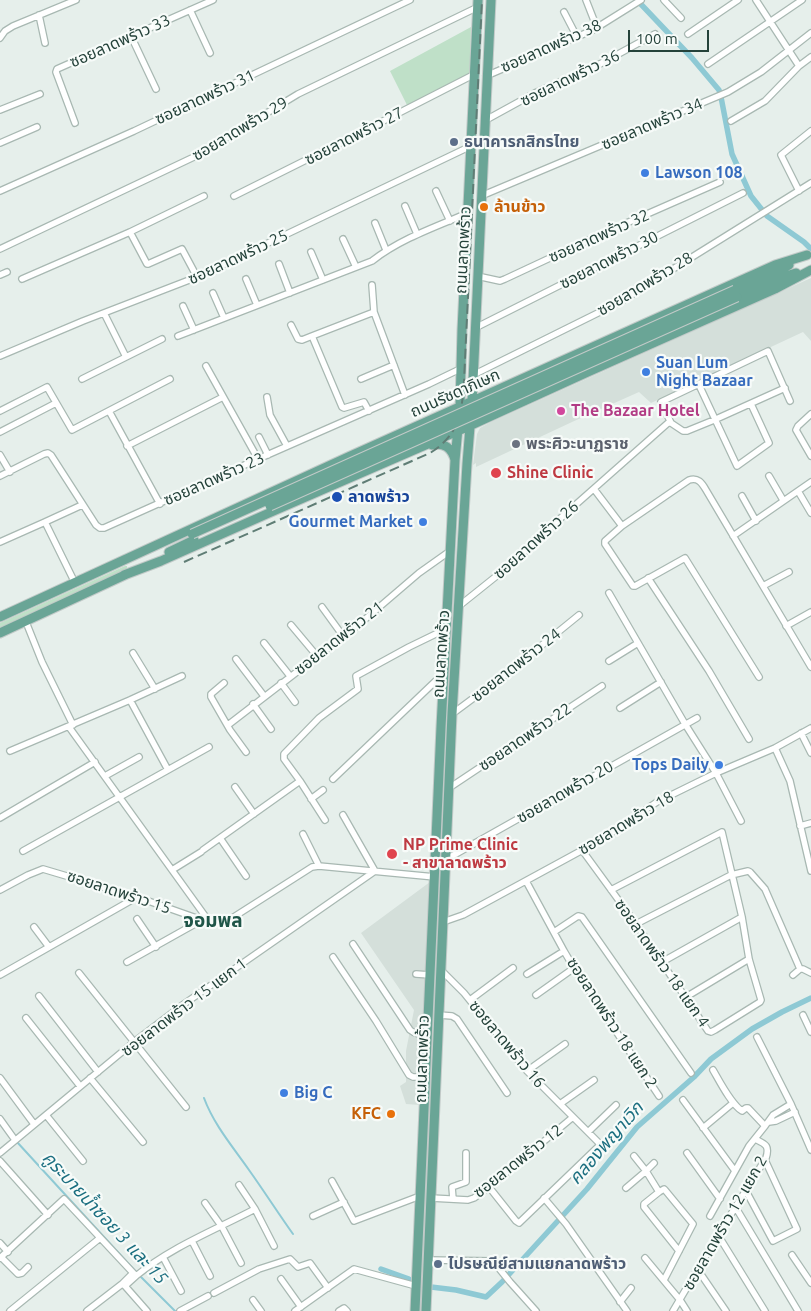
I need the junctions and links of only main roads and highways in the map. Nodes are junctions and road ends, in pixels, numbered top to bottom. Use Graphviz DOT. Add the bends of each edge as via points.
graph roads {
  1 [pos="491,0"];
  2 [pos="478,3"];
  3 [pos="809,253"];
  4 [pos="811,269"];
  5 [pos="736,293"];
  6 [pos="612,339"];
  7 [pos="621,357"];
  8 [pos="561,362"];
  9 [pos="570,380"];
  10 [pos="472,402"];
  11 [pos="460,407"];
  12 [pos="470,426"];
  13 [pos="458,431"];
  14 [pos="425,446"];
  15 [pos="348,457"];
  16 [pos="455,460"];
  17 [pos="354,476"];
  18 [pos="304,477"];
  19 [pos="314,493"];
  20 [pos="193,537"];
  21 [pos="118,564"];
  22 [pos="124,575"];
  23 [pos="0,617"];
  24 [pos="0,634"];
  25 [pos="435,859"];
  26 [pos="445,860"];
  27 [pos="434,877"];
  28 [pos="444,878"];
  29 [pos="415,1308"];
  30 [pos="426,1308"];
  1 -- 10 [label="main road, ถนนลาดพร้าว"];
  2 -- 11 [label="main road, ถนนลาดพร้าว"];
  3 -- 5 [label="main road, ถนนรัชดาภิเษก"];
  3 -- 6 [label="main road, ถนนรัชดาภิเษก" via="775,265"];
  4 -- 5 [label="main road, ถนนรัชดาภิเษก"];
  4 -- 7 [label="main road, ถนนรัชดาภิเษก" via="775,289"];
  5 -- 20 [label="main road, ถนนรัชดาภิเษก, bridge"];
  6 -- 7 [label="main road" via="608,348 614,356"];
  6 -- 8 [label="main road, ถนนรัชดาภิเษก"];
  7 -- 9 [label="main road, ถนนรัชดาภิเษก"];
  8 -- 9 [label="main road" via="558,371 563,378"];
  8 -- 10 [label="main road, ถนนรัชดาภิเษก"];
  9 -- 12 [label="main road, ถนนรัชดาภิเษก"];
  10 -- 11 [label="main road, ถนนรัชดาภิเษก"];
  10 -- 12 [label="main road, ถนนลาดพร้าว"];
  11 -- 13 [label="main road, ถนนลาดพร้าว"];
  11 -- 15 [label="main road, ถนนรัชดาภิเษก"];
  12 -- 13 [label="main road, ถนนรัชดาภิเษก"];
  12 -- 26 [label="main road, ถนนลาดพร้าว"];
  13 -- 14 [label="main road, ถนนรัชดาภิเษก"];
  13 -- 16 [label="main road, ถนนลาดพร้าว"];
  14 -- 16 [label="main road" via="446,446"];
  14 -- 17 [label="main road, ถนนรัชดาภิเษก"];
  15 -- 17 [label="main road" via="356,459 361,468"];
  15 -- 18 [label="main road, ถนนรัชดาภิเษก"];
  16 -- 25 [label="main road, ถนนลาดพร้าว"];
  17 -- 19 [label="main road, ถนนรัชดาภิเษก"];
  18 -- 19 [label="main road" via="315,481 319,488"];
  18 -- 21 [label="main road, ถนนรัชดาภิเษก"];
  19 -- 22 [label="main road, ถนนรัชดาภิเษก"];
  20 -- 21 [label="main road, ถนนรัชดาภิเษก"];
  20 -- 22 [label="main road, ถนนรัชดาภิเษก"];
  21 -- 23 [label="main road, ถนนรัชดาภิเษก"];
  22 -- 24 [label="main road, ถนนรัชดาภิเษก"];
  25 -- 26 [label="main road"];
  25 -- 27 [label="main road, ถนนลาดพร้าว"];
  26 -- 28 [label="main road, ถนนลาดพร้าว"];
  27 -- 28 [label="main road"];
  27 -- 29 [label="main road, ถนนลาดพร้าว"];
  28 -- 30 [label="main road, ถนนลาดพร้าว"];
  29 -- 30 [label="main road"];
}
